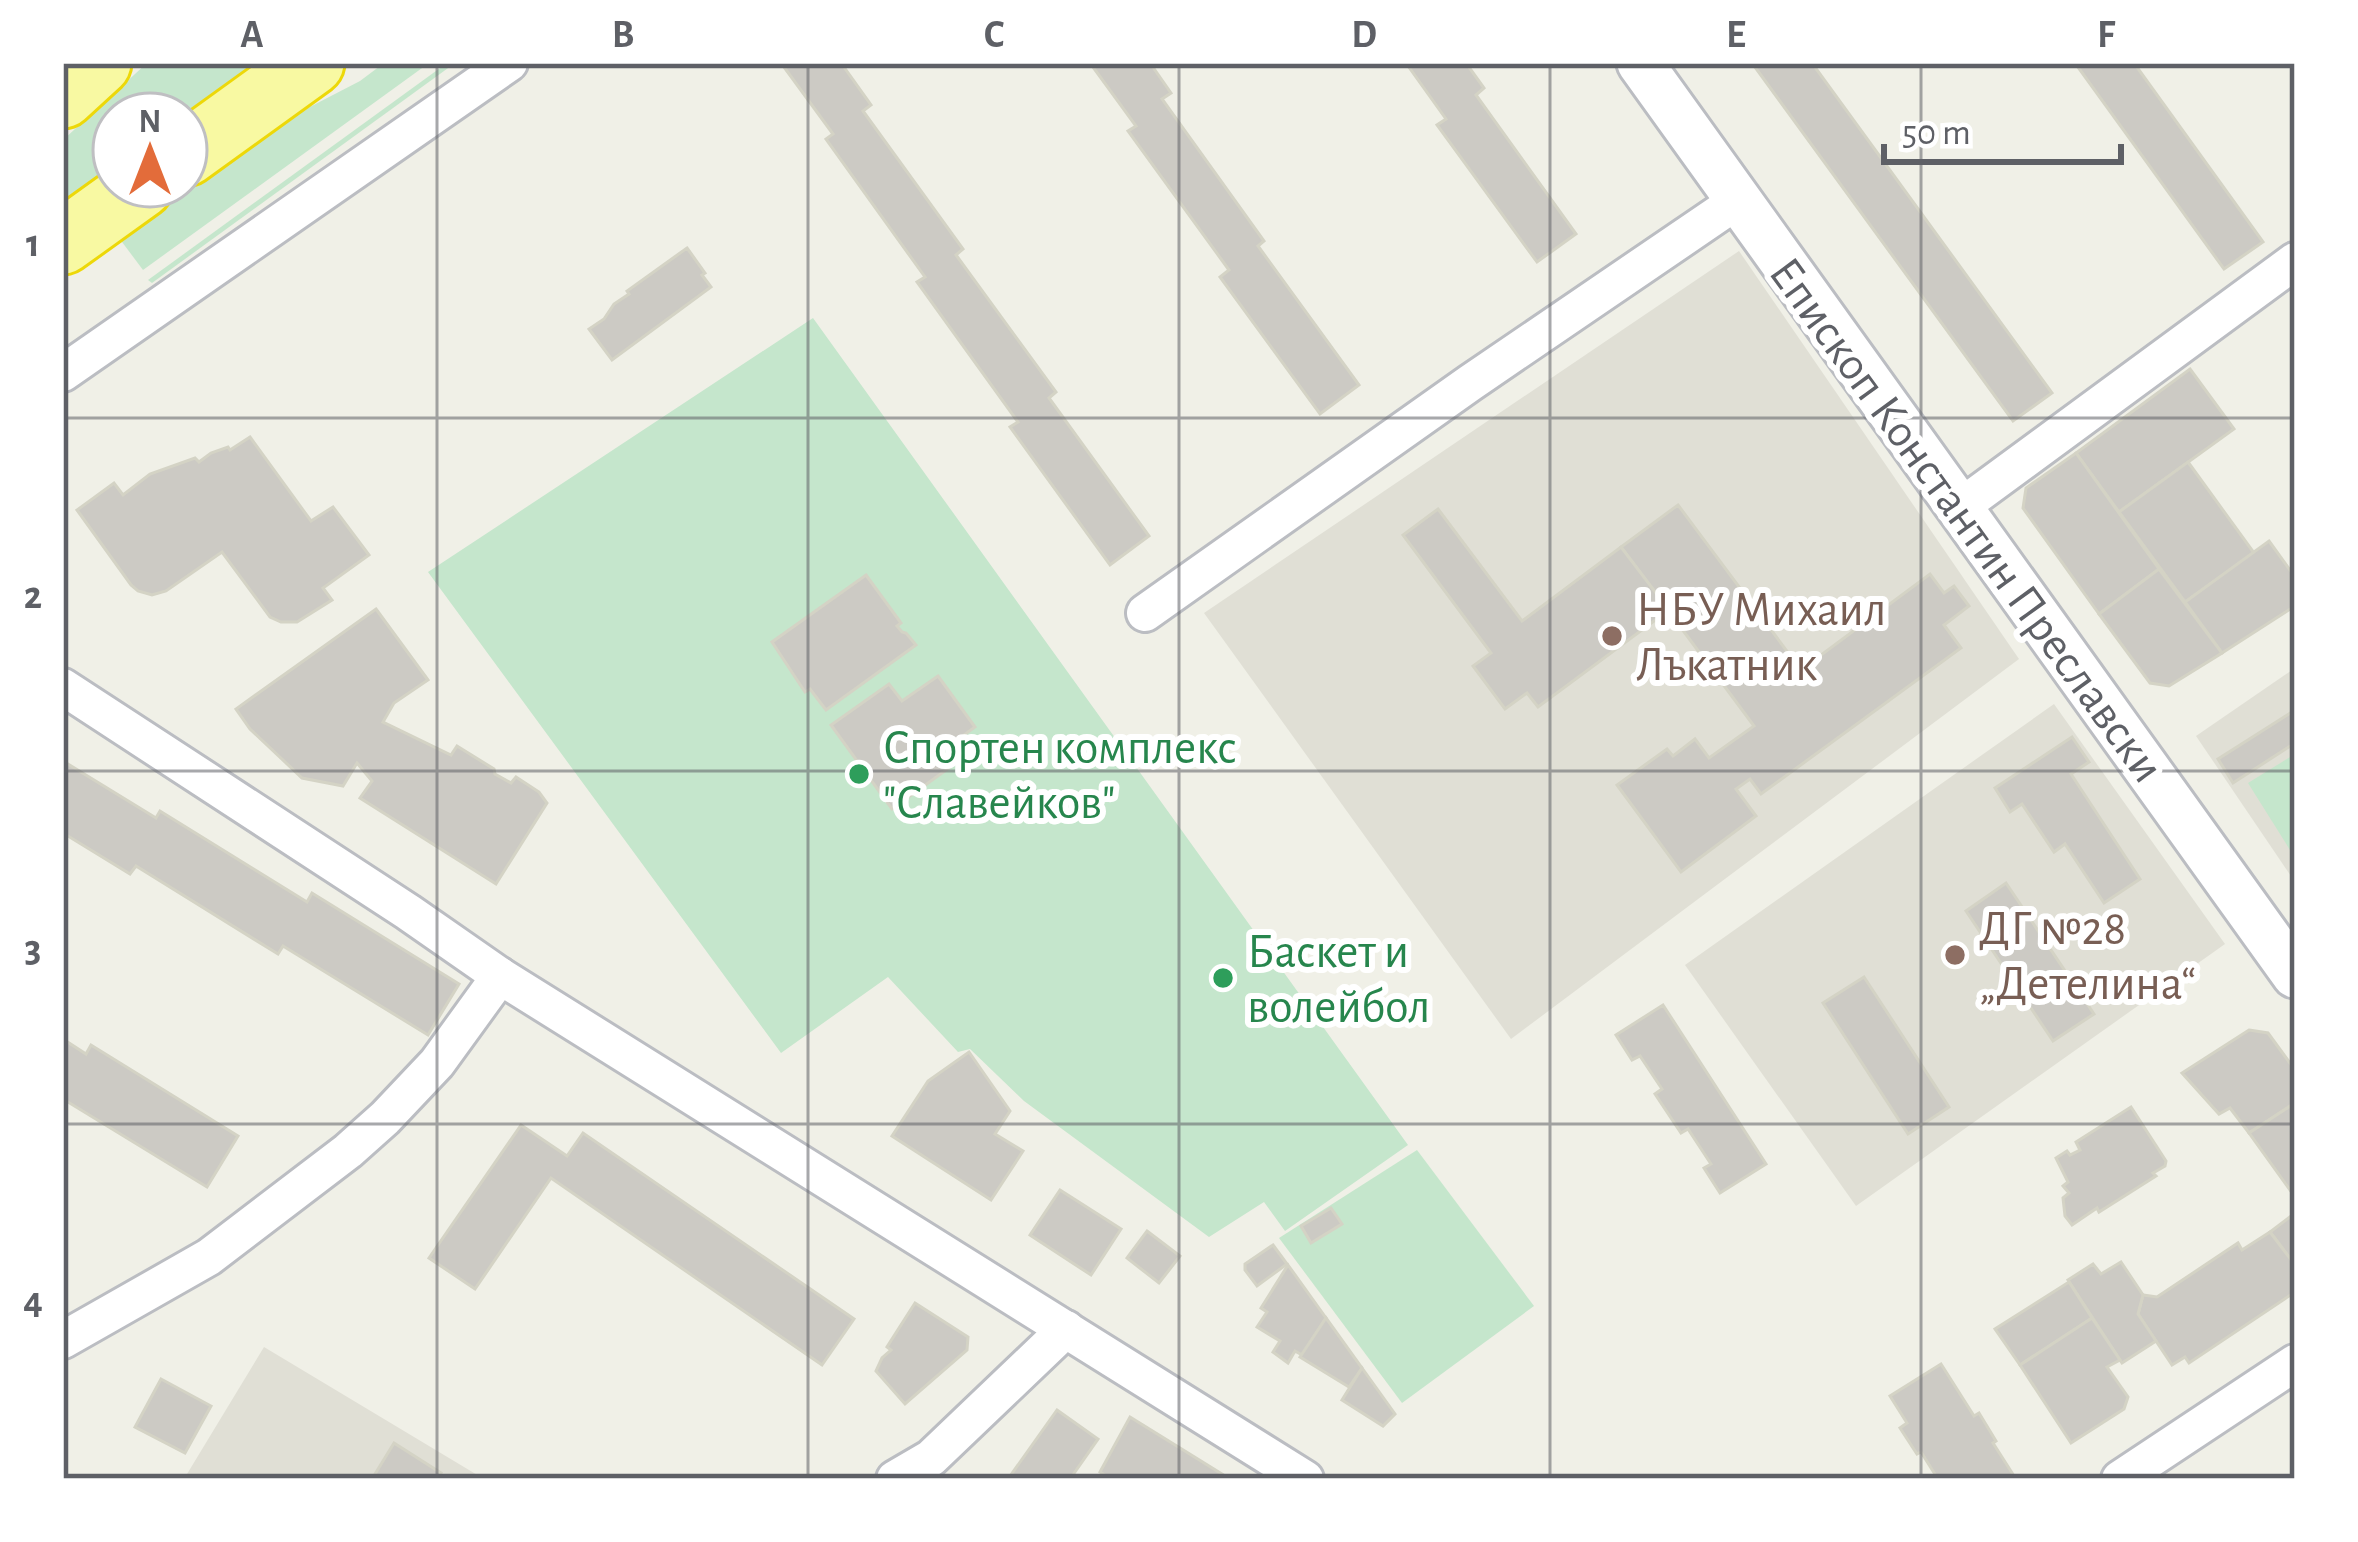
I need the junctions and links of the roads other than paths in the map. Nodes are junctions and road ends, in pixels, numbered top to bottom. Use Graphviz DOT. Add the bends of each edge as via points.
graph roads {
  1 [pos="99,63"];
  2 [pos="312,63"];
  3 [pos="509,63"];
  4 [pos="1640,63"];
  5 [pos="63,95"];
  6 [pos="210,137"];
  7 [pos="1740,200"];
  8 [pos="108,210"];
  9 [pos="63,242"];
  10 [pos="2295,261"];
  11 [pos="63,373"];
  12 [pos="1959,508"];
  13 [pos="1145,614"];
  14 [pos="63,687"];
  15 [pos="2295,975"];
  16 [pos="500,976"];
  17 [pos="1066,1329"];
  18 [pos="63,1340"];
  19 [pos="2295,1363"];
  20 [pos="895,1479"];
  21 [pos="1305,1479"];
  22 [pos="2120,1479"];
  1 -- 5 [label="highway"];
  2 -- 6 [label="highway"];
  3 -- 11 [label="street"];
  4 -- 7 [label="street, Епископ Константин Преславски"];
  7 -- 12 [label="street, Епископ Константин Преславски"];
  7 -- 13 [label="street"];
  8 -- 9 [label="highway"];
  10 -- 12 [label="street"];
  12 -- 15 [label="street, Епископ Константин Преславски"];
  14 -- 16 [label="street"];
  16 -- 17 [label="street"];
  16 -- 18 [label="street" via="437,1063 348,1150 209,1257"];
  17 -- 20 [label="street" via="932,1458"];
  17 -- 21 [label="street"];
  19 -- 22 [label="street"];
}
